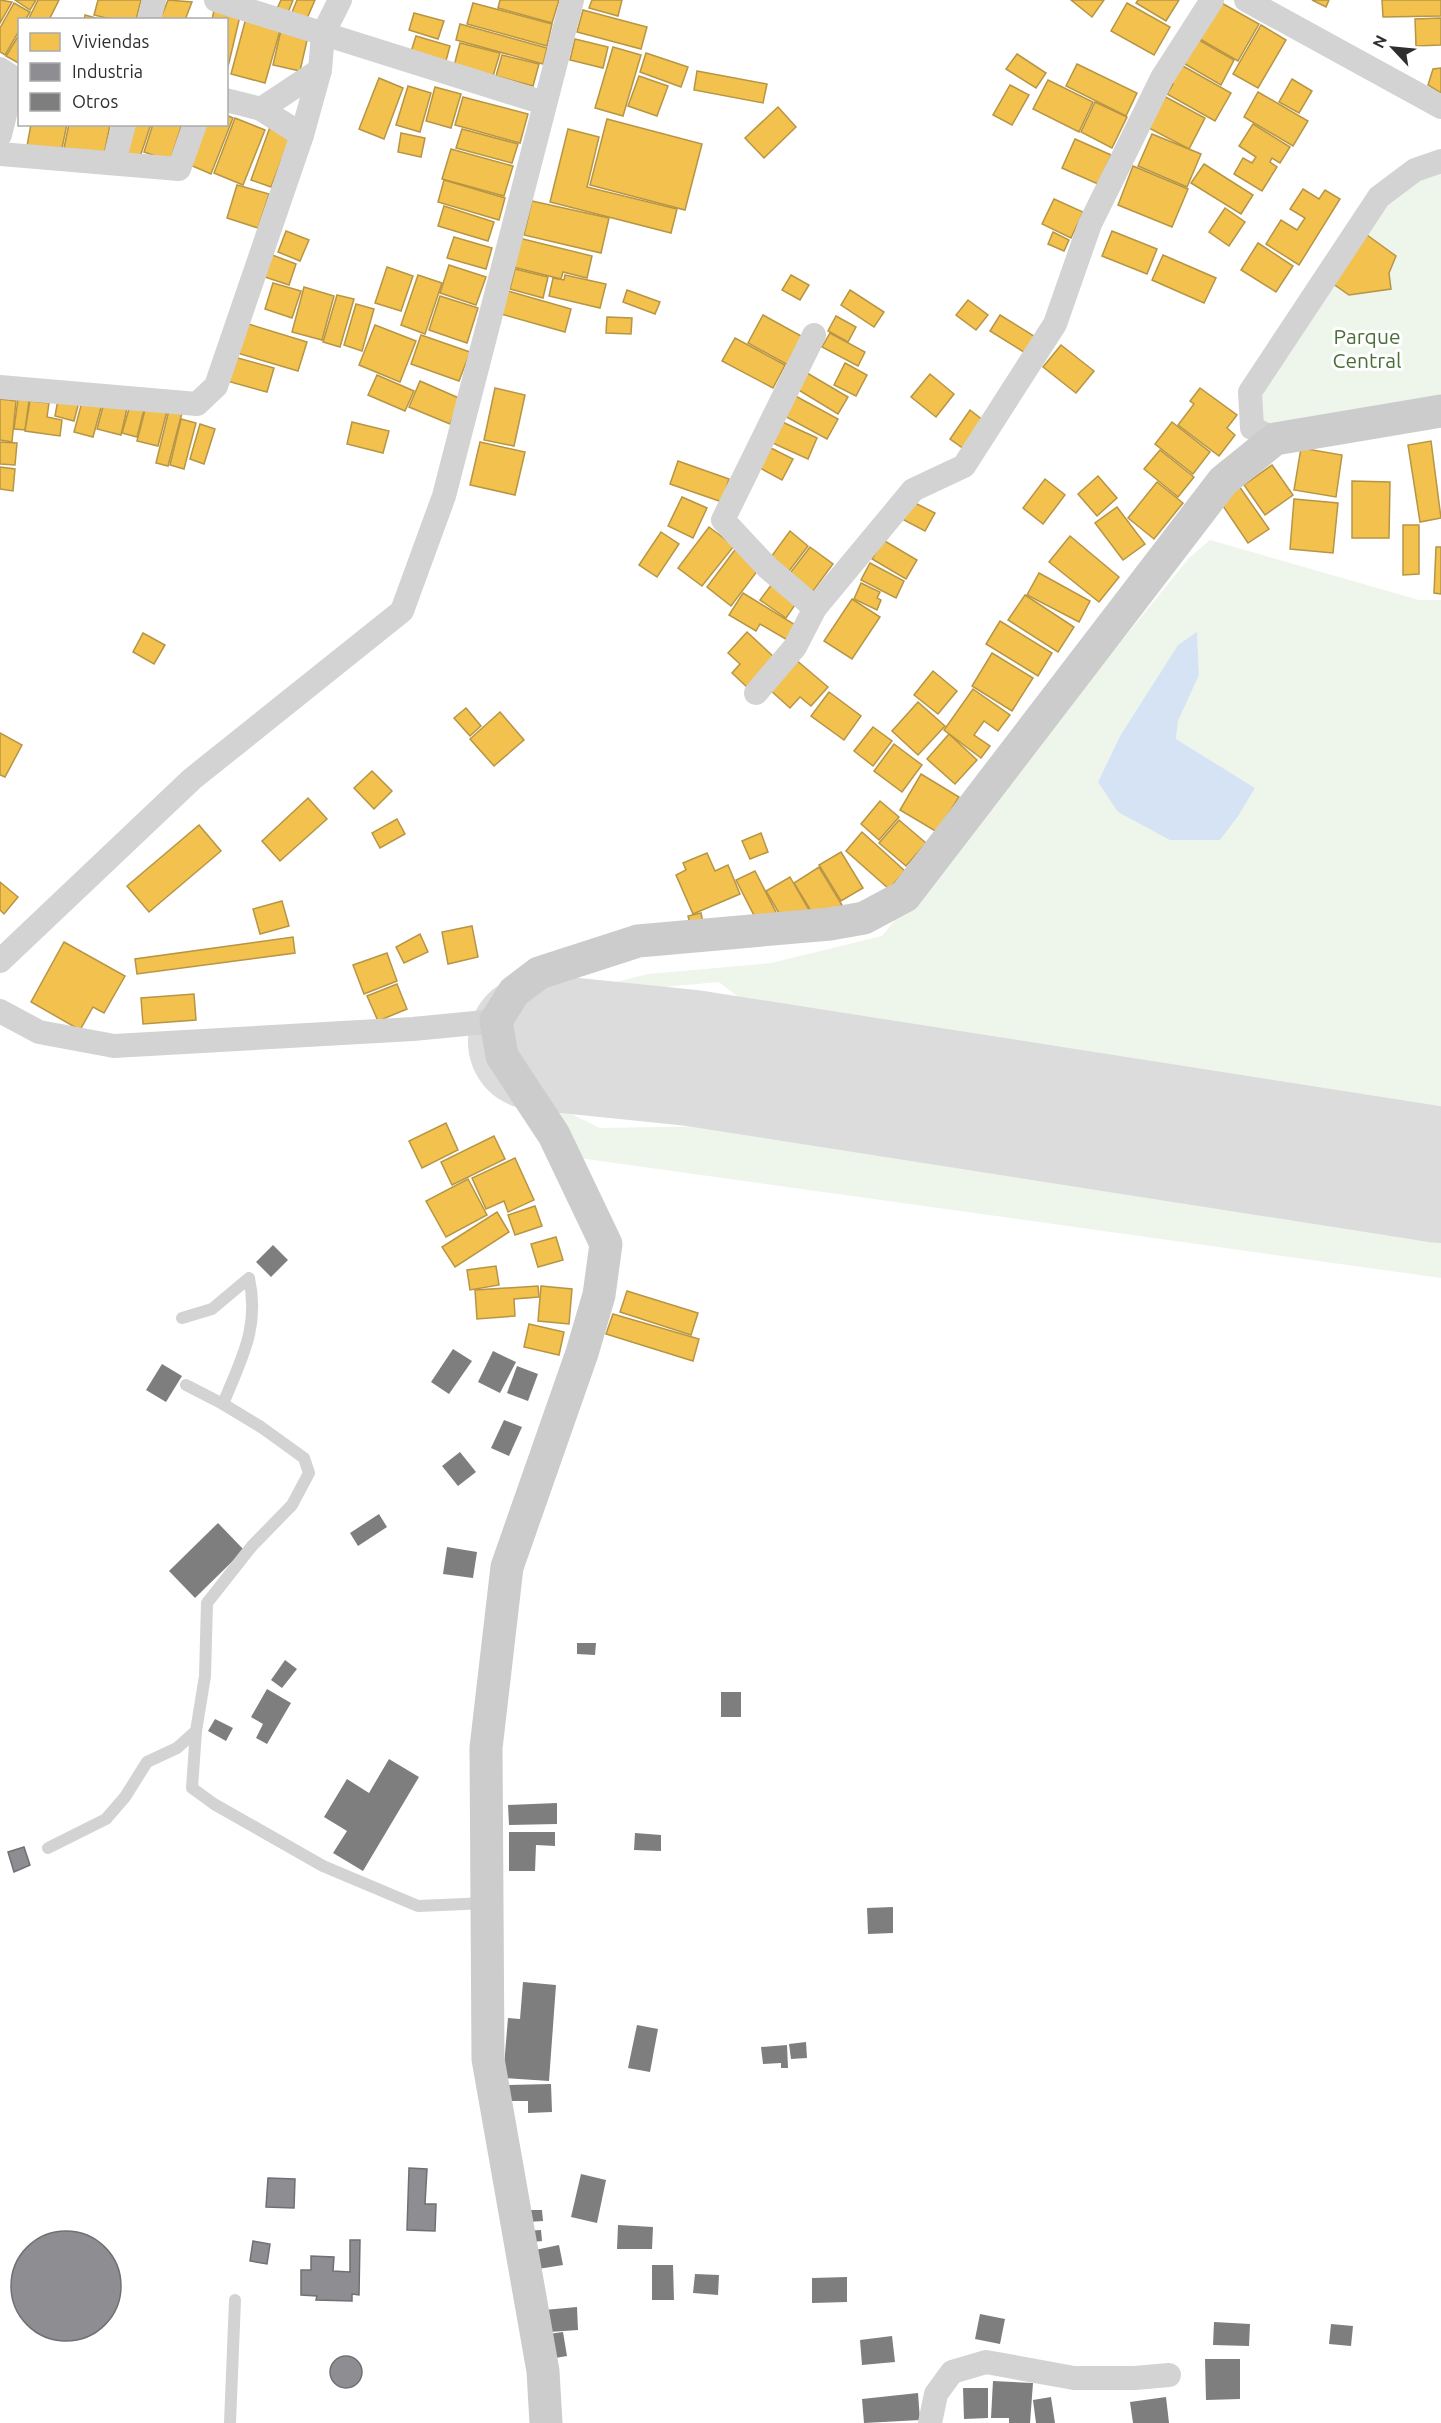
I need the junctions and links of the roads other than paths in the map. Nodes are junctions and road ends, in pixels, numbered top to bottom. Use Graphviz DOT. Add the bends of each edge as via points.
graph roads {
  1 [pos="154,0"];
  2 [pos="216,0"];
  3 [pos="340,0"];
  4 [pos="572,0"];
  5 [pos="1212,0"];
  6 [pos="1246,0"];
  7 [pos="150,18"];
  8 [pos="323,34"];
  9 [pos="0,69"];
  10 [pos="320,70"];
  11 [pos="228,101"];
  12 [pos="544,103"];
  13 [pos="1441,107"];
  14 [pos="261,109"];
  15 [pos="123,126"];
  16 [pos="194,126"];
  17 [pos="0,135"];
  18 [pos="302,135"];
  19 [pos="0,154"];
  20 [pos="1441,161"];
  21 [pos="114,162"];
  22 [pos="814,335"];
  23 [pos="0,387"];
  24 [pos="1441,411"];
  25 [pos="1275,440"];
  26 [pos="815,608"];
  27 [pos="756,693"];
  28 [pos="0,961"];
  29 [pos="0,1011"];
  30 [pos="496,1021"];
  31 [pos="182,1318"];
  32 [pos="186,1385"];
  33 [pos="223,1404"];
  34 [pos="196,1731"];
  35 [pos="48,1848"];
  36 [pos="488,1903"];
  37 [pos="235,2300"];
  38 [pos="1169,2375"];
  39 [pos="230,2423"];
  40 [pos="546,2423"];
  41 [pos="930,2423"];
  1 -- 7 [label="street"];
  2 -- 8 [label="street"];
  3 -- 8 [label="street"];
  4 -- 12 [label="street"];
  5 -- 26 [label="street" via="1162,78 1090,224 1055,324 964,466 913,490"];
  6 -- 13 [label="street"];
  8 -- 10 [label="street"];
  8 -- 12 [label="street"];
  9 -- 17 [label="street" via="14,78"];
  10 -- 14 [label="street"];
  10 -- 18 [label="street"];
  11 -- 14 [label="street"];
  12 -- 28 [label="street" via="444,496 402,611 192,779"];
  14 -- 18 [label="street"];
  15 -- 21 [label="street"];
  16 -- 21 [label="street" via="179,169"];
  18 -- 23 [label="street" via="216,386 197,404"];
  19 -- 21 [label="street"];
  20 -- 25 [label="street" via="1415,170 1379,196 1250,393 1252,428"];
  22 -- 26 [label="street" via="723,520 768,568"];
  24 -- 25 [label="main road"];
  25 -- 30 [label="main road" via="1223,481 905,896 864,918 830,924 638,941 539,973 514,992"];
  26 -- 27 [label="street" via="795,647"];
  29 -- 30 [label="street" via="39,1032 114,1046"];
  30 -- 36 [label="main road" via="502,1056 554,1135 606,1244 599,1295 582,1353 507,1567 486,1748"];
  31 -- 33 [label="lane" via="212,1309 249,1278 252,1331"];
  32 -- 33 [label="lane"];
  33 -- 34 [label="lane" via="304,1458 309,1473 292,1505 252,1546 207,1603 205,1676"];
  34 -- 35 [label="lane" via="177,1748 147,1762 106,1819"];
  34 -- 36 [label="lane" via="192,1788 214,1804 323,1866 418,1906"];
  36 -- 40 [label="main road" via="488,2060 543,2371"];
  37 -- 39 [label="lane"];
  38 -- 41 [label="street" via="1074,2378 986,2362 952,2372 936,2394"];
}
